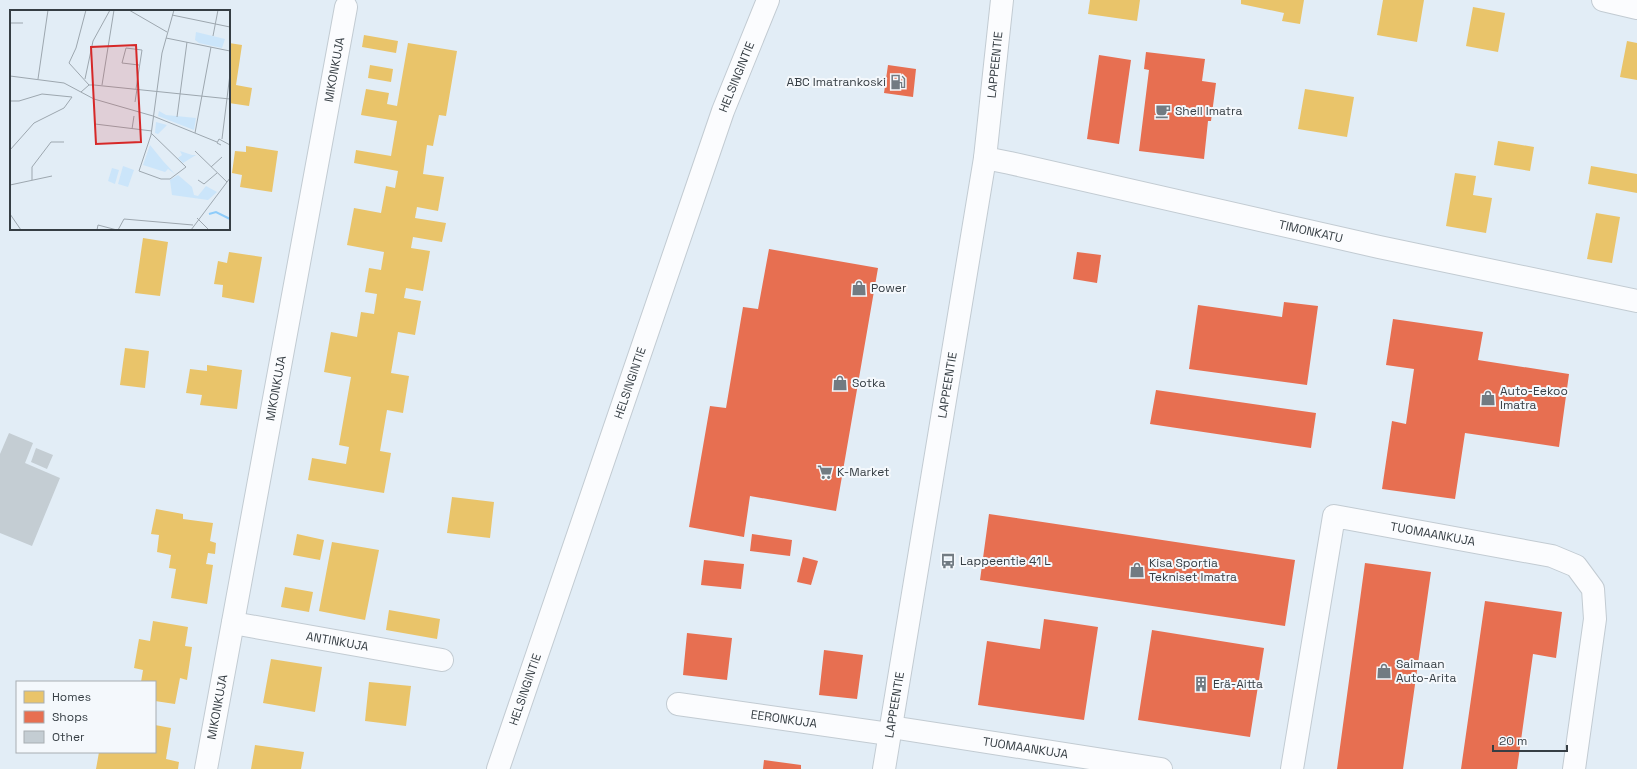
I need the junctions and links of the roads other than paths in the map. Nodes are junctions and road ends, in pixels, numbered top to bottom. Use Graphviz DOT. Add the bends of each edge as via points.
graph roads {
  1 [pos="768,0"];
  2 [pos="1002,0"];
  3 [pos="1603,0"];
  4 [pos="346,8"];
  5 [pos="1637,8"];
  6 [pos="985,158"];
  7 [pos="1637,301"];
  8 [pos="233,623"];
  9 [pos="442,660"];
  10 [pos="678,704"];
  11 [pos="890,730"];
  12 [pos="206,769"];
  13 [pos="498,769"];
  14 [pos="884,769"];
  15 [pos="1161,769"];
  16 [pos="1292,769"];
  17 [pos="1574,769"];
  1 -- 13 [label="street, HELSINGINTIE" via="723,111"];
  2 -- 6 [label="street, LAPPEENTIE"];
  3 -- 5 [label="street"];
  4 -- 8 [label="street, MIKONKUJA"];
  6 -- 7 [label="street, TIMONKATU" via="1379,247"];
  6 -- 11 [label="street, LAPPEENTIE"];
  8 -- 9 [label="street, ANTINKUJA"];
  8 -- 12 [label="street, MIKONKUJA"];
  10 -- 11 [label="street, EERONKUJA"];
  11 -- 14 [label="street, LAPPEENTIE"];
  11 -- 15 [label="street, TUOMAANKUJA"];
  16 -- 17 [label="street, TUOMAANKUJA" via="1334,516 1552,556 1576,566 1593,589 1595,619"];
}
